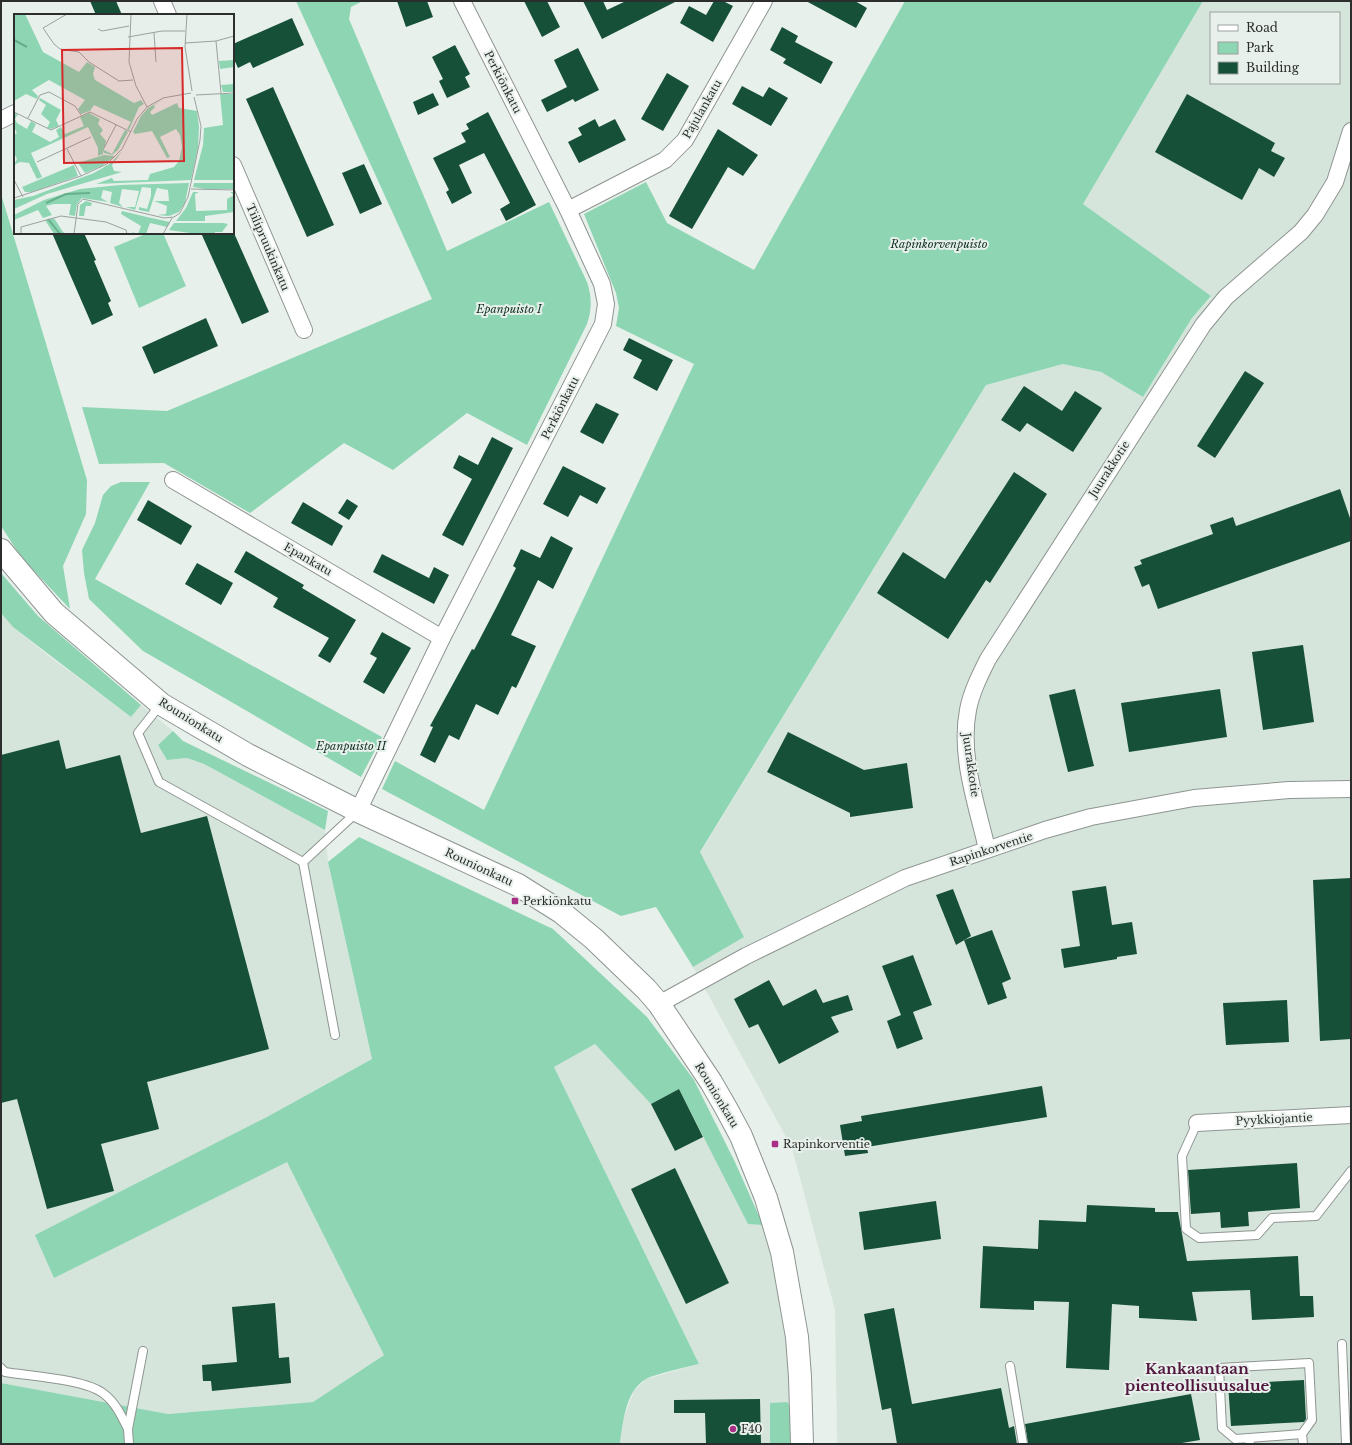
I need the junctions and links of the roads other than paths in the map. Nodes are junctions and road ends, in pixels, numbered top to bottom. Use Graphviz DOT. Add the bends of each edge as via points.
graph roads {
  1 [pos="162,1"];
  2 [pos="462,1"];
  3 [pos="764,1"];
  4 [pos="168,14"];
  5 [pos="14,114"];
  6 [pos="1,120"];
  7 [pos="1351,131"];
  8 [pos="234,167"];
  9 [pos="568,210"];
  10 [pos="304,330"];
  11 [pos="173,480"];
  12 [pos="1,550"];
  13 [pos="442,638"];
  14 [pos="161,704"];
  15 [pos="1351,789"];
  16 [pos="358,811"];
  17 [pos="987,849"];
  18 [pos="303,862"];
  19 [pos="659,1004"];
  20 [pos="335,1035"];
  21 [pos="1351,1115"];
  22 [pos="1197,1123"];
  23 [pos="1351,1171"];
  24 [pos="1342,1344"];
  25 [pos="143,1351"];
  26 [pos="1010,1366"];
  27 [pos="2,1370"];
  28 [pos="128,1429"];
  29 [pos="1302,1434"];
  30 [pos="1250,1441"];
  31 [pos="130,1444"];
  32 [pos="802,1444"];
  33 [pos="1023,1444"];
  34 [pos="1303,1444"];
  35 [pos="1346,1444"];
  1 -- 4 [label="street"];
  2 -- 9 [label="street, Perkiönkatu"];
  3 -- 9 [label="street, Pajulankatu" via="685,140 666,160"];
  5 -- 6 [label="street"];
  7 -- 17 [label="street, Juurakkotie" via="1335,182 1315,215 1301,232 1226,297 1202,325 988,659 968,710 965,733 972,785"];
  8 -- 10 [label="street, Tiilipruukinkatu"];
  9 -- 13 [label="street, Perkiönkatu" via="602,284 606,304 603,324"];
  11 -- 13 [label="street, Epankatu"];
  12 -- 14 [label="main road, Rounionkatu" via="54,613"];
  13 -- 16 [label="street, Perkiönkatu"];
  14 -- 16 [label="main road, Rounionkatu" via="248,754"];
  14 -- 18 [label="lane" via="138,733 160,782"];
  15 -- 17 [label="street, Rapinkorventie" via="1276,791 1194,798 1091,817"];
  16 -- 18 [label="lane"];
  16 -- 19 [label="main road, Rounionkatu" via="518,885 561,912 626,968"];
  17 -- 19 [label="street, Rapinkorventie" via="904,878 746,956"];
  18 -- 20 [label="lane"];
  19 -- 32 [label="main road, Rounionkatu" via="726,1108 741,1136 766,1198 782,1252 797,1337"];
  21 -- 22 [label="street, Pyykkiojantie"];
  22 -- 23 [label="lane" via="1182,1156 1186,1229 1199,1238 1257,1235 1272,1218 1316,1216"];
  24 -- 35 [label="lane"];
  25 -- 28 [label="lane"];
  26 -- 33 [label="lane"];
  27 -- 28 [label="lane" via="88,1385 104,1394 116,1407"];
  28 -- 31 [label="lane"];
  29 -- 30 [label="lane"];
  29 -- 30 [label="lane" via="1312,1420 1309,1363 1219,1368 1222,1428 1235,1439"];
  29 -- 34 [label="lane"];
}
